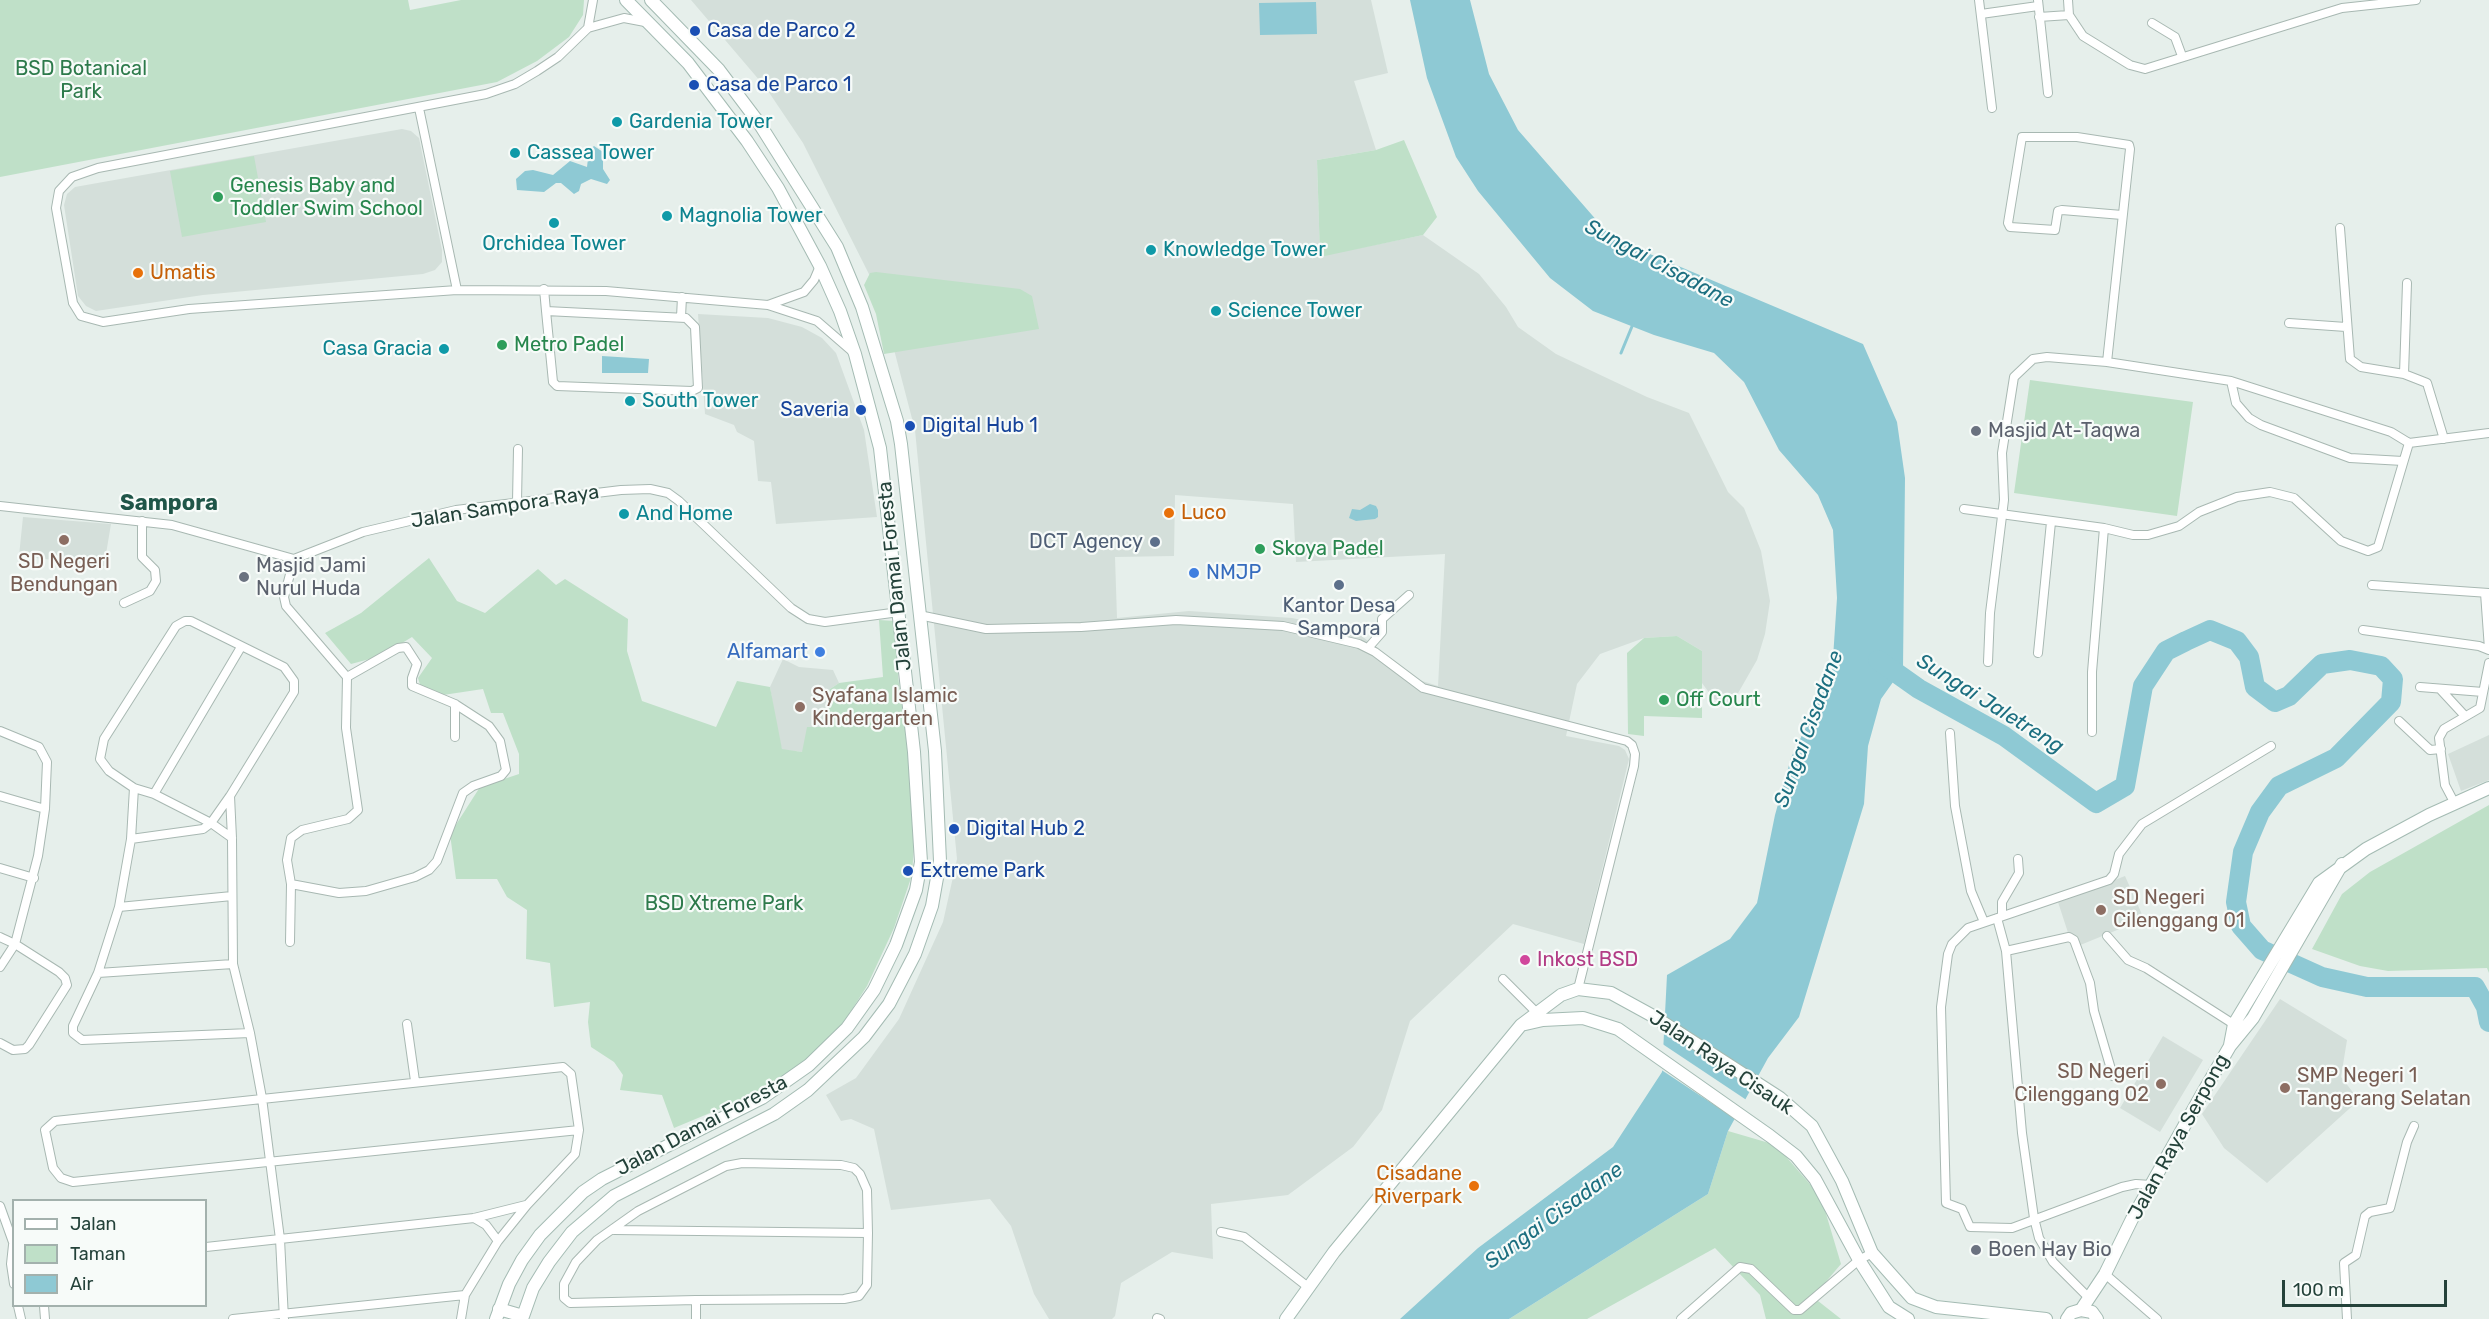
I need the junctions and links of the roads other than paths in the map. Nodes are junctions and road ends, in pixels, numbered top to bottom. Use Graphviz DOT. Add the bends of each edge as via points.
graph roads {
  1 [pos="593,0"];
  2 [pos="626,0"];
  3 [pos="651,0"];
  4 [pos="1979,0"];
  5 [pos="2068,0"];
  6 [pos="2416,0"];
  7 [pos="2038,3"];
  8 [pos="1981,14"];
  9 [pos="2069,15"];
  10 [pos="2039,17"];
  11 [pos="2152,23"];
  12 [pos="654,25"];
  13 [pos="588,28"];
  14 [pos="2182,56"];
  15 [pos="2048,93"];
  16 [pos="419,108"];
  17 [pos="1992,108"];
  18 [pos="2122,215"];
  19 [pos="2340,228"];
  20 [pos="820,266"];
  21 [pos="2407,283"];
  22 [pos="544,289"];
  23 [pos="457,290"];
  24 [pos="682,297"];
  25 [pos="768,305"];
  26 [pos="546,311"];
  27 [pos="681,317"];
  28 [pos="2289,323"];
  29 [pos="2346,327"];
  30 [pos="855,354"];
  31 [pos="2107,362"];
  32 [pos="2404,374"];
  33 [pos="2231,381"];
  34 [pos="2489,433"];
  35 [pos="2444,439"];
  36 [pos="2409,443"];
  37 [pos="901,444"];
  38 [pos="518,448"];
  39 [pos="880,448"];
  40 [pos="2403,461"];
  41 [pos="517,502"];
  42 [pos="0,506"];
  43 [pos="1964,509"];
  44 [pos="2003,516"];
  45 [pos="142,520"];
  46 [pos="2051,522"];
  47 [pos="2104,528"];
  48 [pos="294,559"];
  49 [pos="2372,585"];
  50 [pos="2487,593"];
  51 [pos="1409,595"];
  52 [pos="124,603"];
  53 [pos="899,612"];
  54 [pos="919,615"];
  55 [pos="2363,630"];
  56 [pos="241,646"];
  57 [pos="1368,648"];
  58 [pos="2489,650"];
  59 [pos="2038,653"];
  60 [pos="1988,662"];
  61 [pos="2489,663"];
  62 [pos="347,677"];
  63 [pos="2420,687"];
  64 [pos="2440,689"];
  65 [pos="2483,692"];
  66 [pos="455,704"];
  67 [pos="2465,716"];
  68 [pos="2398,721"];
  69 [pos="0,732"];
  70 [pos="2092,732"];
  71 [pos="1950,733"];
  72 [pos="455,737"];
  73 [pos="2271,746"];
  74 [pos="2441,749"];
  75 [pos="935,751"];
  76 [pos="915,752"];
  77 [pos="134,788"];
  78 [pos="2489,788"];
  79 [pos="154,794"];
  80 [pos="230,795"];
  81 [pos="0,796"];
  82 [pos="2455,804"];
  83 [pos="45,809"];
  84 [pos="211,823"];
  85 [pos="232,838"];
  86 [pos="131,839"];
  87 [pos="2018,859"];
  88 [pos="2342,864"];
  89 [pos="0,868"];
  90 [pos="34,879"];
  91 [pos="291,884"];
  92 [pos="232,896"];
  93 [pos="119,907"];
  94 [pos="2000,917"];
  95 [pos="1984,922"];
  96 [pos="2107,936"];
  97 [pos="0,937"];
  98 [pos="290,942"];
  99 [pos="15,944"];
  100 [pos="2006,951"];
  101 [pos="233,964"];
  102 [pos="0,967"];
  103 [pos="98,973"];
  104 [pos="1503,980"];
  105 [pos="1578,989"];
  106 [pos="1539,1016"];
  107 [pos="407,1024"];
  108 [pos="2239,1027"];
  109 [pos="250,1033"];
  110 [pos="0,1043"];
  111 [pos="2113,1076"];
  112 [pos="415,1081"];
  113 [pos="262,1098"];
  114 [pos="2414,1126"];
  115 [pos="579,1130"];
  116 [pos="270,1161"];
  117 [pos="2151,1185"];
  118 [pos="527,1205"];
  119 [pos="0,1206"];
  120 [pos="474,1218"];
  121 [pos="2034,1218"];
  122 [pos="613,1230"];
  123 [pos="1221,1232"];
  124 [pos="868,1233"];
  125 [pos="280,1239"];
  126 [pos="498,1241"];
  127 [pos="12,1242"];
  128 [pos="207,1247"];
  129 [pos="1872,1253"];
  130 [pos="12,1254"];
  131 [pos="1859,1260"];
  132 [pos="12,1271"];
  133 [pos="2106,1275"];
  134 [pos="1308,1287"];
  135 [pos="465,1295"];
  136 [pos="2092,1295"];
  137 [pos="696,1300"];
  138 [pos="2081,1310"];
  139 [pos="497,1314"];
  140 [pos="284,1316"];
  141 [pos="522,1317"];
  142 [pos="2097,1318"];
  143 [pos="233,1319"];
  144 [pos="461,1319"];
  145 [pos="696,1319"];
  146 [pos="1286,1319"];
  147 [pos="1681,1319"];
  148 [pos="1908,1319"];
  149 [pos="2046,1319"];
  150 [pos="2067,1319"];
  151 [pos="2157,1319"];
  152 [pos="2347,1319"];
  1 -- 13 [label="street"];
  2 -- 12 [label="main road, Jalan Damai Foresta"];
  3 -- 37 [label="main road, Jalan Damai Foresta" via="718,70 759,123 837,247 862,307"];
  4 -- 8 [label="street"];
  5 -- 9 [label="street"];
  6 -- 14 [label="street" via="2342,9"];
  7 -- 8 [label="street"];
  7 -- 10 [label="street"];
  8 -- 17 [label="street"];
  9 -- 10 [label="street"];
  9 -- 14 [label="street" via="2083,36 2138,68 2150,69"];
  10 -- 15 [label="street"];
  11 -- 14 [label="street" via="2175,37"];
  12 -- 13 [label="street" via="624,18"];
  12 -- 20 [label="main road, Jalan Damai Foresta" via="747,141 778,188"];
  13 -- 16 [label="street" via="558,57 515,84"];
  16 -- 23 [label="street"];
  16 -- 23 [label="street" via="98,168 72,177 59,191 56,208 73,303 81,316 103,322 189,309"];
  18 -- 18 [label="street" via="2128,144 2077,137 2022,137 2010,227 2055,230 2058,211 2062,210"];
  18 -- 31 [label="street"];
  19 -- 29 [label="street"];
  20 -- 25 [label="street" via="804,292"];
  20 -- 30 [label="main road, Jalan Damai Foresta"];
  21 -- 32 [label="street"];
  22 -- 23 [label="street"];
  22 -- 24 [label="street"];
  22 -- 26 [label="street"];
  24 -- 25 [label="street"];
  24 -- 27 [label="street"];
  25 -- 30 [label="street" via="817,321"];
  26 -- 27 [label="street"];
  26 -- 27 [label="street" via="553,382 564,387 696,390 699,376 695,327"];
  28 -- 29 [label="street"];
  29 -- 32 [label="street" via="2352,362"];
  30 -- 39 [label="main road, Jalan Damai Foresta"];
  31 -- 33 [label="street"];
  31 -- 44 [label="street" via="2041,357 2025,365 2014,377 2002,453"];
  32 -- 35 [label="street" via="2427,384"];
  33 -- 36 [label="street" via="2391,432"];
  33 -- 40 [label="street" via="2236,403 2248,418 2350,458"];
  34 -- 35 [label="street"];
  35 -- 36 [label="street"];
  36 -- 40 [label="street"];
  37 -- 39 [label="main road"];
  37 -- 54 [label="main road, Jalan Damai Foresta"];
  38 -- 41 [label="street"];
  39 -- 53 [label="main road, Jalan Damai Foresta"];
  40 -- 47 [label="street" via="2375,550 2341,541 2294,498 2270,492 2237,496 2199,512 2179,526 2148,535"];
  41 -- 48 [label="street, Jalan Sampora Raya" via="456,510 363,532"];
  41 -- 53 [label="street, Jalan Sampora Raya" via="621,490 660,491 680,501 801,615 825,622"];
  42 -- 45 [label="street"];
  43 -- 44 [label="street"];
  44 -- 46 [label="street"];
  44 -- 60 [label="street" via="1990,613"];
  45 -- 48 [label="street" via="198,531"];
  45 -- 52 [label="street" via="142,557 154,570 156,581 150,591"];
  46 -- 47 [label="street"];
  46 -- 59 [label="street"];
  47 -- 70 [label="street" via="2092,672"];
  48 -- 62 [label="street" via="284,597 286,606"];
  49 -- 50 [label="street"];
  50 -- 58 [label="street"];
  51 -- 57 [label="street" via="1382,619 1382,632"];
  53 -- 76 [label="main road, Jalan Damai Foresta"];
  54 -- 57 [label="street" via="967,626 1021,630 1176,620 1255,623 1316,633"];
  54 -- 75 [label="main road, Jalan Damai Foresta"];
  55 -- 58 [label="street"];
  56 -- 77 [label="street" via="191,621 176,626 100,749 102,764"];
  56 -- 79 [label="street"];
  56 -- 80 [label="street" via="284,668 295,687"];
  57 -- 105 [label="street" via="1423,688 1632,745 1635,754 1630,784"];
  61 -- 65 [label="street"];
  62 -- 66 [label="street" via="403,646 417,662 412,686"];
  62 -- 91 [label="street" via="346,728 358,810 348,819 302,830 291,838 287,860"];
  63 -- 64 [label="street"];
  64 -- 65 [label="street"];
  64 -- 67 [label="street"];
  65 -- 67 [label="street" via="2480,708"];
  66 -- 72 [label="street"];
  66 -- 91 [label="street" via="495,733 504,752 506,770 463,793 437,861 415,877 366,891 339,893"];
  67 -- 74 [label="street" via="2444,729 2439,738"];
  68 -- 74 [label="street" via="2430,750"];
  69 -- 83 [label="street" via="31,741 44,752"];
  71 -- 95 [label="street" via="1958,826 1971,891"];
  73 -- 94 [label="street" via="2142,824 2119,854 2109,880"];
  74 -- 82 [label="street" via="2445,785"];
  75 -- 76 [label="main road"];
  75 -- 141 [label="main road, Jalan Damai Foresta" via="941,838 937,883 915,954 883,1013 832,1068 781,1109 649,1175 607,1201 572,1232 549,1262"];
  76 -- 139 [label="main road, Jalan Damai Foresta" via="920,875 896,945 862,1010 830,1046 782,1086 584,1192 540,1235 522,1260"];
  77 -- 79 [label="street"];
  77 -- 86 [label="street"];
  78 -- 82 [label="main road, Jalan Raya Serpong"];
  79 -- 84 [label="street"];
  80 -- 84 [label="street"];
  80 -- 85 [label="street"];
  81 -- 83 [label="street"];
  82 -- 88 [label="main road, Jalan Raya Serpong"];
  83 -- 90 [label="street"];
  84 -- 85 [label="street"];
  84 -- 86 [label="street" via="198,830"];
  85 -- 92 [label="street"];
  86 -- 93 [label="street"];
  87 -- 94 [label="street" via="2019,873 2002,902"];
  88 -- 108 [label="main road, Jalan Raya Serpong" via="2273,985"];
  88 -- 108 [label="main road, Jalan Raya Serpong" via="2319,883 2297,917 2260,978"];
  89 -- 90 [label="street"];
  90 -- 99 [label="street"];
  91 -- 98 [label="street"];
  92 -- 93 [label="street"];
  92 -- 101 [label="street"];
  93 -- 103 [label="street"];
  94 -- 95 [label="street"];
  94 -- 100 [label="street"];
  95 -- 121 [label="street" via="1968,928 1952,944 1944,976 1941,1007 1945,1201 1962,1209 1970,1227 2012,1228"];
  96 -- 108 [label="street" via="2128,960"];
  97 -- 99 [label="street"];
  99 -- 102 [label="street"];
  99 -- 110 [label="street" via="59,972 67,985 29,1045 13,1050"];
  100 -- 111 [label="street" via="2069,937 2074,940 2090,983"];
  100 -- 121 [label="street" via="2022,1133"];
  101 -- 103 [label="street"];
  101 -- 109 [label="street"];
  103 -- 109 [label="street" via="73,1026 75,1036 82,1040"];
  104 -- 106 [label="street"];
  105 -- 106 [label="main road, Jalan Raya Cisauk" via="1561,995"];
  105 -- 129 [label="main road, Jalan Raya Cisauk" via="1611,993 1653,1016 1780,1098 1812,1126 1825,1146"];
  106 -- 131 [label="main road, Jalan Raya Cisauk" via="1604,1023 1648,1049 1770,1136 1796,1156 1815,1179"];
  106 -- 134 [label="main road, Jalan Raya Cisauk" via="1521,1025"];
  107 -- 112 [label="street"];
  108 -- 117 [label="main road, Jalan Raya Serpong"];
  109 -- 113 [label="street"];
  112 -- 113 [label="street"];
  112 -- 115 [label="street" via="563,1067 571,1074"];
  113 -- 116 [label="street"];
  113 -- 116 [label="street" via="55,1121 46,1127 45,1135 56,1173 73,1182"];
  114 -- 152 [label="street" via="2390,1208 2365,1216 2356,1255 2344,1263"];
  115 -- 116 [label="street"];
  115 -- 118 [label="street" via="575,1154"];
  116 -- 125 [label="street"];
  117 -- 121 [label="street" via="2122,1187"];
  117 -- 133 [label="main road, Jalan Raya Serpong"];
  118 -- 120 [label="street"];
  118 -- 126 [label="street"];
  119 -- 127 [label="street"];
  120 -- 125 [label="street"];
  120 -- 126 [label="street" via="486,1225"];
  121 -- 136 [label="street" via="2039,1238 2053,1262"];
  122 -- 124 [label="street"];
  122 -- 124 [label="street" via="638,1211 712,1172 742,1163 854,1168 867,1190"];
  122 -- 137 [label="street" via="597,1240 570,1269 564,1284 566,1302"];
  123 -- 134 [label="street" via="1244,1237"];
  124 -- 137 [label="street" via="867,1285 860,1296"];
  125 -- 128 [label="street"];
  125 -- 140 [label="street"];
  126 -- 135 [label="street"];
  129 -- 131 [label="street"];
  129 -- 149 [label="main road, Jalan Raya Cisauk" via="1912,1298 1936,1307"];
  130 -- 132 [label="street"];
  131 -- 147 [label="street" via="1797,1311 1750,1269 1737,1268"];
  131 -- 148 [label="main road, Jalan Raya Cisauk" via="1888,1307"];
  133 -- 136 [label="main road, Jalan Raya Serpong"];
  133 -- 151 [label="street"];
  134 -- 146 [label="main road, Jalan Raya Cisauk"];
  135 -- 140 [label="street"];
  135 -- 144 [label="street"];
  136 -- 138 [label="main road, Jalan Raya Serpong"];
  136 -- 142 [label="main road"];
  137 -- 145 [label="street"];
  138 -- 142 [label="main road"];
  138 -- 150 [label="main road"];
  139 -- 141 [label="main road"];
  140 -- 143 [label="street"];
}
